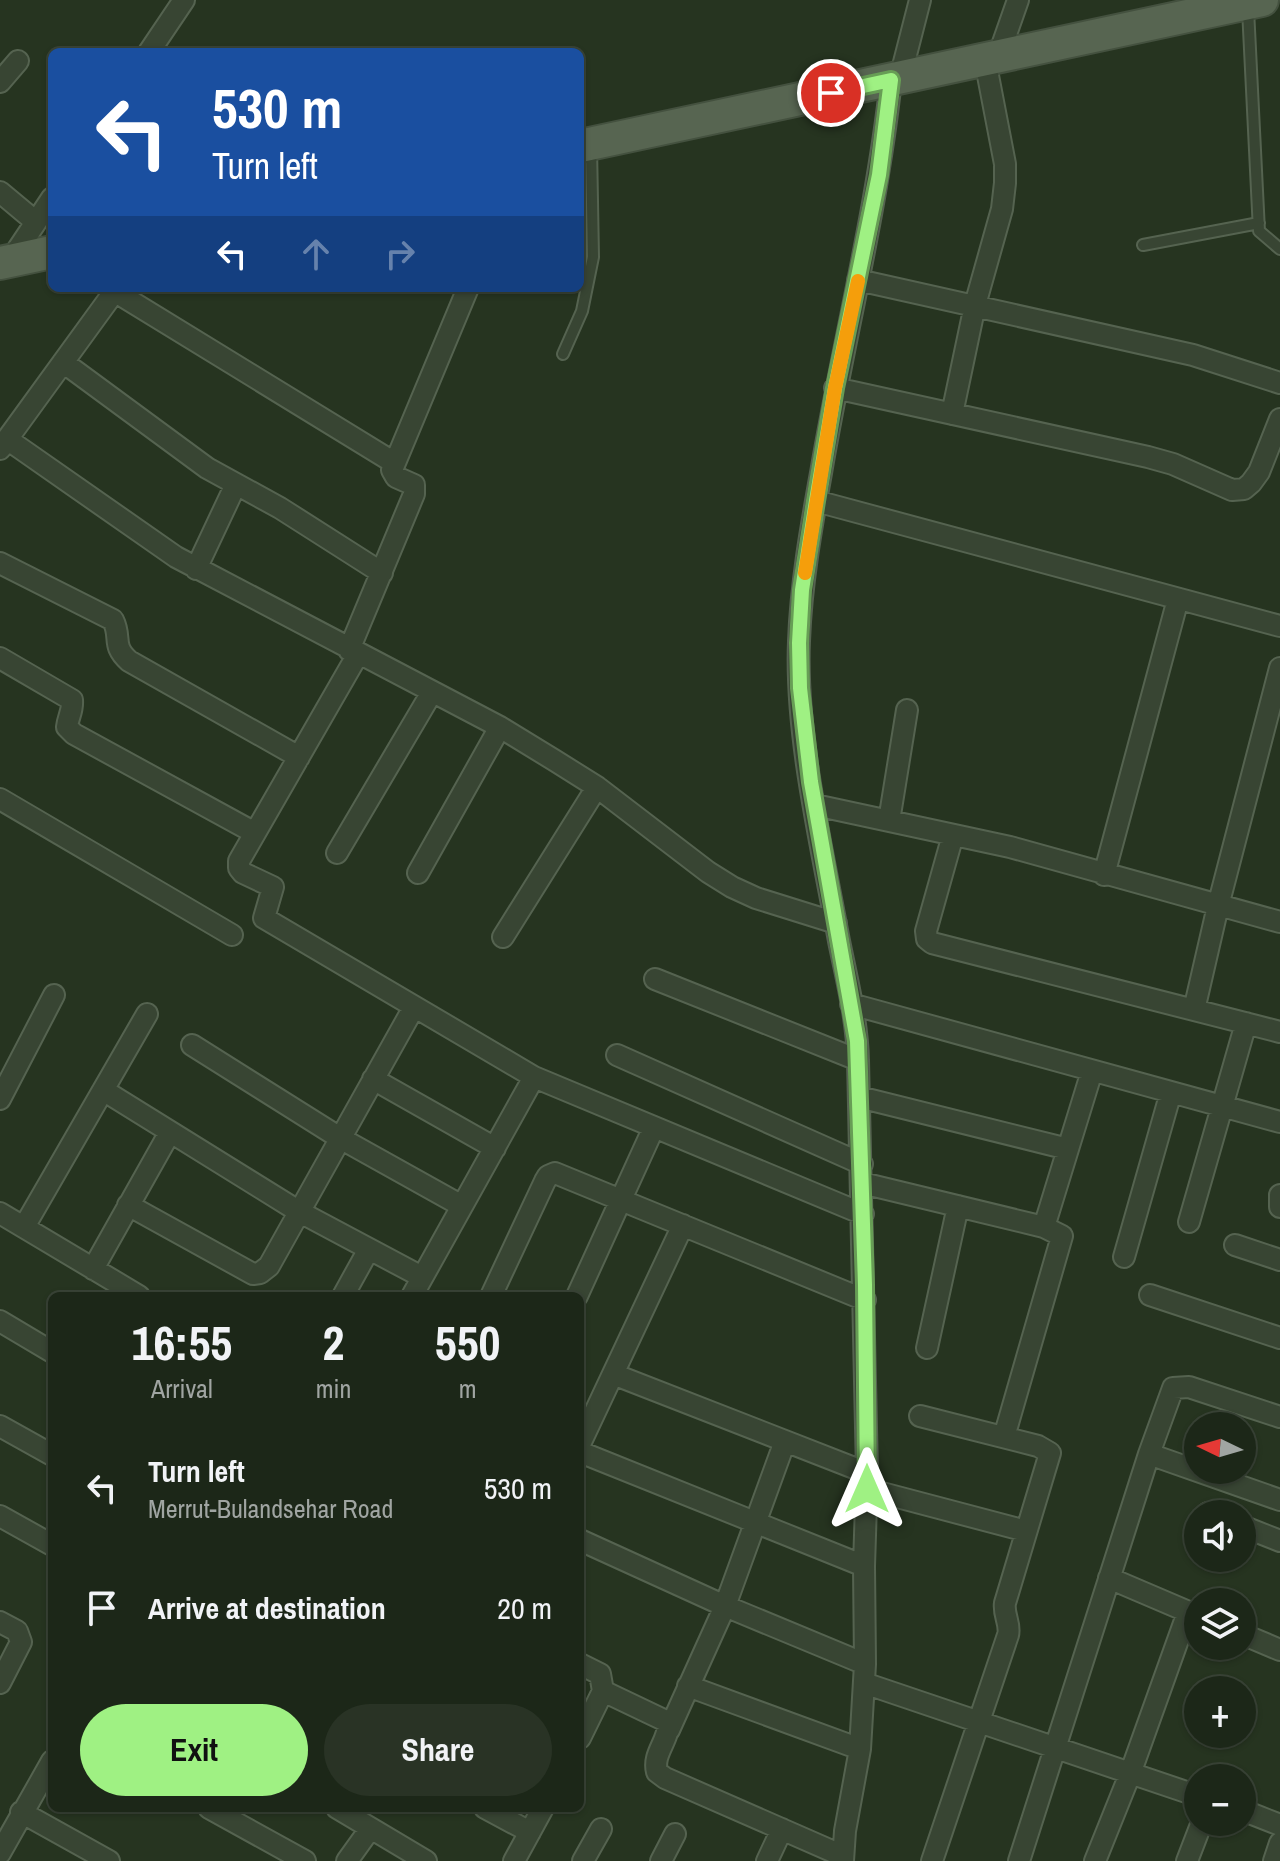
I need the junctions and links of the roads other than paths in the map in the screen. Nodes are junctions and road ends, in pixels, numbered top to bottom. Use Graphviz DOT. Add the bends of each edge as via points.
graph roads {
  1 [pos="184,0"];
  2 [pos="920,0"];
  3 [pos="1018,0"];
  4 [pos="1255,2"];
  5 [pos="152,48"];
  6 [pos="991,58"];
  7 [pos="18,61"];
  8 [pos="896,79"];
  9 [pos="0,82"];
  10 [pos="585,145"];
  11 [pos="0,192"];
  12 [pos="48,204"];
  13 [pos="36,222"];
  14 [pos="1259,223"];
  15 [pos="1143,245"];
  16 [pos="1280,249"];
  17 [pos="48,253"];
  18 [pos="5,262"];
  19 [pos="858,280"];
  20 [pos="115,292"];
  21 [pos="119,292"];
  22 [pos="466,292"];
  23 [pos="975,305"];
  24 [pos="563,354"];
  25 [pos="63,362"];
  26 [pos="1280,383"];
  27 [pos="835,388"];
  28 [pos="952,414"];
  29 [pos="1280,419"];
  30 [pos="3,444"];
  31 [pos="393,462"];
  32 [pos="236,484"];
  33 [pos="816,501"];
  34 [pos="0,563"];
  35 [pos="196,569"];
  36 [pos="382,573"];
  37 [pos="1178,599"];
  38 [pos="1280,626"];
  39 [pos="353,652"];
  40 [pos="0,658"];
  41 [pos="1280,668"];
  42 [pos="432,692"];
  43 [pos="907,710"];
  44 [pos="500,727"];
  45 [pos="299,757"];
  46 [pos="597,787"];
  47 [pos="0,799"];
  48 [pos="815,805"];
  49 [pos="889,821"];
  50 [pos="255,833"];
  51 [pos="953,835"];
  52 [pos="337,853"];
  53 [pos="418,873"];
  54 [pos="1104,875"];
  55 [pos="1218,906"];
  56 [pos="1280,922"];
  57 [pos="836,923"];
  58 [pos="232,935"];
  59 [pos="503,937"];
  60 [pos="655,979"];
  61 [pos="54,995"];
  62 [pos="851,1004"];
  63 [pos="414,1007"];
  64 [pos="1194,1010"];
  65 [pos="147,1014"];
  66 [pos="1246,1023"];
  67 [pos="1280,1032"];
  68 [pos="192,1045"];
  69 [pos="617,1055"];
  70 [pos="858,1060"];
  71 [pos="1092,1071"];
  72 [pos="534,1077"];
  73 [pos="373,1079"];
  74 [pos="103,1090"];
  75 [pos="1171,1092"];
  76 [pos="859,1097"];
  77 [pos="0,1099"];
  78 [pos="1224,1106"];
  79 [pos="1280,1122"];
  80 [pos="654,1127"];
  81 [pos="170,1132"];
  82 [pos="340,1138"];
  83 [pos="495,1148"];
  84 [pos="1068,1149"];
  85 [pos="862,1173"];
  86 [pos="1280,1195"];
  87 [pos="621,1200"];
  88 [pos="128,1205"];
  89 [pos="462,1206"];
  90 [pos="958,1206"];
  91 [pos="1280,1207"];
  92 [pos="298,1211"];
  93 [pos="0,1213"];
  94 [pos="863,1214"];
  95 [pos="1189,1222"];
  96 [pos="683,1225"];
  97 [pos="24,1227"];
  98 [pos="1044,1227"];
  99 [pos="1235,1245"];
  100 [pos="369,1249"];
  101 [pos="1124,1257"];
  102 [pos="1280,1260"];
  103 [pos="93,1269"];
  104 [pos="422,1277"];
  105 [pos="132,1292"];
  106 [pos="345,1292"];
  107 [pos="414,1292"];
  108 [pos="493,1292"];
  109 [pos="579,1292"];
  110 [pos="1150,1295"];
  111 [pos="865,1300"];
  112 [pos="0,1321"];
  113 [pos="1280,1338"];
  114 [pos="927,1348"];
  115 [pos="48,1350"];
  116 [pos="613,1374"];
  117 [pos="920,1416"];
  118 [pos="1280,1417"];
  119 [pos="0,1426"];
  120 [pos="584,1436"];
  121 [pos="1004,1437"];
  122 [pos="785,1441"];
  123 [pos="48,1453"];
  124 [pos="584,1454"];
  125 [pos="1149,1454"];
  126 [pos="867,1481"];
  127 [pos="1280,1500"];
  128 [pos="0,1516"];
  129 [pos="756,1523"];
  130 [pos="1026,1531"];
  131 [pos="1256,1532"];
  132 [pos="1280,1541"];
  133 [pos="584,1542"];
  134 [pos="48,1543"];
  135 [pos="864,1566"];
  136 [pos="1109,1578"];
  137 [pos="725,1606"];
  138 [pos="1184,1610"];
  139 [pos="0,1622"];
  140 [pos="1184,1637"];
  141 [pos="1256,1640"];
  142 [pos="1280,1650"];
  143 [pos="584,1666"];
  144 [pos="865,1673"];
  145 [pos="0,1683"];
  146 [pos="688,1686"];
  147 [pos="603,1691"];
  148 [pos="977,1721"];
  149 [pos="584,1730"];
  150 [pos="669,1730"];
  151 [pos="1055,1748"];
  152 [pos="860,1749"];
  153 [pos="48,1768"];
  154 [pos="1130,1774"];
  155 [pos="1184,1791"];
  156 [pos="21,1812"];
  157 [pos="216,1812"];
  158 [pos="343,1812"];
  159 [pos="492,1812"];
  160 [pos="541,1812"];
  161 [pos="1256,1816"];
  162 [pos="1280,1825"];
  163 [pos="370,1829"];
  164 [pos="601,1829"];
  165 [pos="782,1829"];
  166 [pos="530,1832"];
  167 [pos="675,1834"];
  168 [pos="1197,1836"];
  169 [pos="1280,1843"];
  170 [pos="0,1853"];
  171 [pos="843,1858"];
  172 [pos="109,1861"];
  173 [pos="305,1861"];
  174 [pos="347,1861"];
  175 [pos="426,1861"];
  176 [pos="514,1861"];
  177 [pos="583,1861"];
  178 [pos="661,1861"];
  179 [pos="767,1861"];
  180 [pos="932,1861"];
  181 [pos="1019,1861"];
  182 [pos="1095,1861"];
  183 [pos="1187,1861"];
  184 [pos="1274,1861"];
  1 -- 5 [label="street"];
  2 -- 8 [label="street"];
  3 -- 6 [label="street"];
  4 -- 6 [label="main road"];
  4 -- 14 [label="lane"];
  6 -- 8 [label="main road"];
  6 -- 23 [label="street" via="1005,183"];
  7 -- 9 [label="street"];
  8 -- 10 [label="main road"];
  8 -- 19 [label="street"];
  10 -- 24 [label="lane" via="593,257 582,311"];
  11 -- 13 [label="street"];
  12 -- 13 [label="street"];
  13 -- 18 [label="street"];
  14 -- 15 [label="lane"];
  14 -- 16 [label="lane" via="1262,236"];
  17 -- 18 [label="main road"];
  19 -- 23 [label="street"];
  19 -- 27 [label="street"];
  20 -- 25 [label="street"];
  21 -- 31 [label="street"];
  22 -- 31 [label="street"];
  23 -- 26 [label="street" via="1193,355"];
  23 -- 28 [label="street"];
  25 -- 30 [label="street"];
  25 -- 32 [label="street" via="176,447"];
  27 -- 28 [label="street"];
  27 -- 33 [label="street"];
  28 -- 29 [label="street" via="1148,457 1232,490 1244,489 1259,472"];
  30 -- 35 [label="street"];
  31 -- 36 [label="street" via="396,477 414,485 414,494"];
  32 -- 35 [label="street"];
  32 -- 36 [label="street"];
  33 -- 37 [label="street"];
  33 -- 48 [label="street" via="799,643"];
  34 -- 45 [label="street" via="113,620 120,654 129,661"];
  35 -- 39 [label="street"];
  36 -- 39 [label="street"];
  37 -- 38 [label="street"];
  37 -- 54 [label="street"];
  39 -- 42 [label="street"];
  39 -- 45 [label="street"];
  40 -- 50 [label="street" via="72,700 67,727 74,734"];
  41 -- 55 [label="street"];
  42 -- 44 [label="street"];
  42 -- 52 [label="street"];
  43 -- 49 [label="street"];
  44 -- 46 [label="street"];
  44 -- 53 [label="street"];
  45 -- 50 [label="street"];
  46 -- 57 [label="street" via="732,887"];
  46 -- 59 [label="street"];
  47 -- 58 [label="street"];
  48 -- 49 [label="street"];
  48 -- 57 [label="street"];
  49 -- 51 [label="street"];
  50 -- 63 [label="street" via="239,868 273,887 264,918"];
  51 -- 54 [label="street"];
  51 -- 64 [label="street" via="926,931 932,943"];
  54 -- 55 [label="street"];
  55 -- 56 [label="street"];
  55 -- 64 [label="street"];
  57 -- 62 [label="street"];
  60 -- 70 [label="street"];
  61 -- 77 [label="street"];
  62 -- 70 [label="street"];
  62 -- 71 [label="street"];
  63 -- 72 [label="street"];
  63 -- 73 [label="street"];
  64 -- 66 [label="street"];
  65 -- 74 [label="street"];
  66 -- 67 [label="street"];
  66 -- 78 [label="street"];
  68 -- 82 [label="street"];
  69 -- 85 [label="street"];
  70 -- 76 [label="street"];
  71 -- 75 [label="street"];
  71 -- 84 [label="street"];
  72 -- 80 [label="street"];
  72 -- 83 [label="street"];
  73 -- 82 [label="street"];
  73 -- 83 [label="street"];
  74 -- 81 [label="street"];
  74 -- 97 [label="street"];
  75 -- 78 [label="street"];
  75 -- 101 [label="street"];
  76 -- 84 [label="street"];
  76 -- 85 [label="street"];
  78 -- 79 [label="street"];
  78 -- 95 [label="street"];
  80 -- 87 [label="street"];
  80 -- 94 [label="street"];
  81 -- 88 [label="street"];
  81 -- 92 [label="street"];
  82 -- 89 [label="street"];
  82 -- 92 [label="street"];
  83 -- 89 [label="street"];
  84 -- 98 [label="street"];
  85 -- 90 [label="street"];
  85 -- 94 [label="street"];
  86 -- 91 [label="street"];
  87 -- 96 [label="street"];
  87 -- 108 [label="street" via="561,1174 548,1176"];
  87 -- 109 [label="street"];
  88 -- 92 [label="street" via="253,1274 269,1266"];
  88 -- 103 [label="street"];
  89 -- 104 [label="street"];
  90 -- 98 [label="street"];
  90 -- 114 [label="street"];
  92 -- 100 [label="street"];
  93 -- 97 [label="street"];
  94 -- 111 [label="street"];
  96 -- 111 [label="street"];
  96 -- 116 [label="street"];
  97 -- 103 [label="street"];
  98 -- 121 [label="street" via="1062,1236 1061,1244"];
  99 -- 102 [label="street"];
  100 -- 104 [label="street"];
  100 -- 106 [label="street"];
  103 -- 105 [label="street"];
  104 -- 107 [label="street"];
  110 -- 113 [label="street"];
  111 -- 126 [label="street"];
  112 -- 115 [label="street"];
  116 -- 120 [label="street"];
  116 -- 122 [label="street"];
  117 -- 121 [label="street"];
  118 -- 125 [label="street" via="1189,1387 1173,1388"];
  119 -- 123 [label="street"];
  121 -- 130 [label="street" via="1050,1453"];
  122 -- 126 [label="street"];
  122 -- 129 [label="street"];
  124 -- 129 [label="street"];
  125 -- 127 [label="street"];
  125 -- 136 [label="street"];
  126 -- 130 [label="street"];
  126 -- 135 [label="street"];
  128 -- 134 [label="street"];
  129 -- 135 [label="street"];
  129 -- 137 [label="street"];
  130 -- 148 [label="street" via="1004,1609 1008,1635"];
  131 -- 132 [label="street"];
  133 -- 137 [label="street"];
  135 -- 144 [label="street"];
  136 -- 138 [label="street"];
  136 -- 151 [label="street"];
  137 -- 144 [label="street"];
  137 -- 146 [label="street"];
  139 -- 145 [label="street" via="17,1631 21,1642"];
  140 -- 154 [label="street"];
  141 -- 142 [label="street"];
  143 -- 147 [label="street" via="600,1674"];
  144 -- 148 [label="street"];
  144 -- 152 [label="street"];
  146 -- 150 [label="street"];
  146 -- 152 [label="street"];
  147 -- 149 [label="street"];
  147 -- 150 [label="street" via="662,1717"];
  148 -- 151 [label="street"];
  148 -- 180 [label="street"];
  150 -- 165 [label="street" via="654,1763 657,1772"];
  151 -- 154 [label="street"];
  151 -- 181 [label="street"];
  152 -- 171 [label="street"];
  153 -- 156 [label="street"];
  154 -- 155 [label="street"];
  154 -- 182 [label="street"];
  156 -- 170 [label="street"];
  156 -- 172 [label="street"];
  157 -- 173 [label="street"];
  158 -- 163 [label="street"];
  159 -- 166 [label="street"];
  160 -- 166 [label="street"];
  161 -- 162 [label="street"];
  163 -- 174 [label="street"];
  163 -- 175 [label="street"];
  164 -- 177 [label="street"];
  165 -- 171 [label="street"];
  165 -- 179 [label="street"];
  166 -- 176 [label="street"];
  167 -- 178 [label="street"];
  168 -- 183 [label="street"];
  169 -- 184 [label="street"];
}
